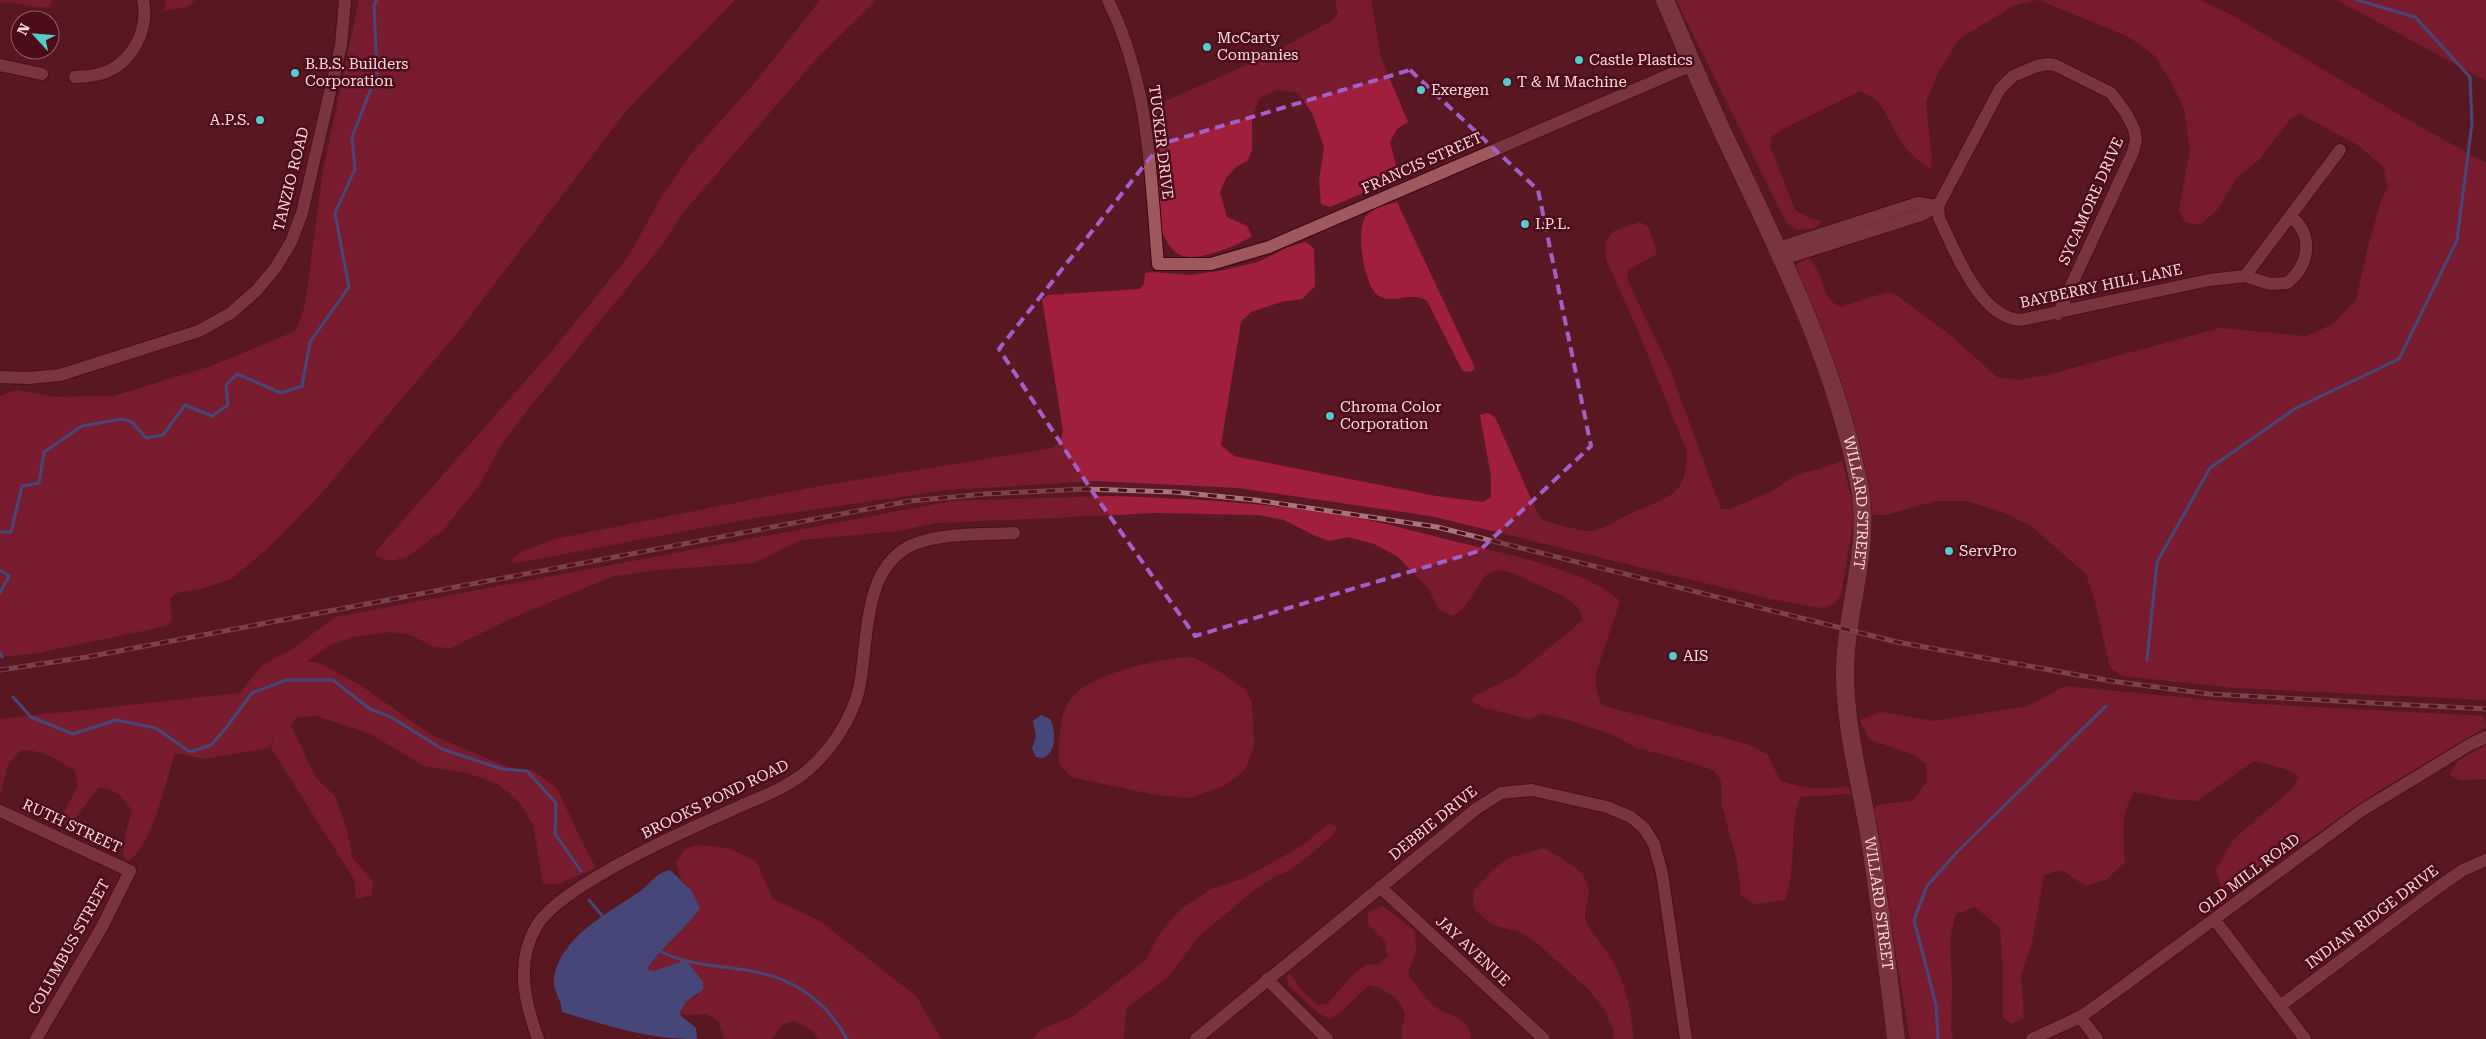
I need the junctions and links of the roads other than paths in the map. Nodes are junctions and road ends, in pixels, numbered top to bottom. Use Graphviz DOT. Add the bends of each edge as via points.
graph roads {
  1 [pos="143,0"];
  2 [pos="345,0"];
  3 [pos="1108,0"];
  4 [pos="1665,0"];
  5 [pos="0,65"];
  6 [pos="1692,65"];
  7 [pos="42,74"];
  8 [pos="75,77"];
  9 [pos="2340,150"];
  10 [pos="1938,206"];
  11 [pos="2290,216"];
  12 [pos="1781,253"];
  13 [pos="1158,264"];
  14 [pos="2245,276"];
  15 [pos="2058,314"];
  16 [pos="0,377"];
  17 [pos="1014,533"];
  18 [pos="2486,737"];
  19 [pos="0,811"];
  20 [pos="2486,860"];
  21 [pos="130,872"];
  22 [pos="1380,887"];
  23 [pos="2215,920"];
  24 [pos="1267,979"];
  25 [pos="2280,1006"];
  26 [pos="2080,1017"];
  27 [pos="36,1039"];
  28 [pos="538,1039"];
  29 [pos="1196,1039"];
  30 [pos="1327,1039"];
  31 [pos="1544,1039"];
  32 [pos="1686,1039"];
  33 [pos="1896,1039"];
  34 [pos="2032,1039"];
  35 [pos="2097,1039"];
  36 [pos="2305,1039"];
  1 -- 8 [label="street" via="145,26 135,48 118,65 96,75"];
  2 -- 16 [label="street, TANZIO ROAD" via="341,45 302,213 291,242 257,290 231,312 199,331 60,375"];
  3 -- 13 [label="street, TUCKER DRIVE" via="1132,58 1143,106"];
  4 -- 6 [label="street, WILLARD STREET"];
  5 -- 7 [label="street"];
  6 -- 12 [label="street, WILLARD STREET"];
  6 -- 13 [label="street, FRANCIS STREET" via="1268,247 1211,264"];
  9 -- 11 [label="street"];
  10 -- 12 [label="street" via="1921,215"];
  10 -- 15 [label="street, BAYBERRY HILL LANE" via="1940,218 1967,275 1996,311 2017,320"];
  10 -- 15 [label="street, SYCAMORE DRIVE" via="1997,94 2013,76 2051,64 2112,93 2132,124 2135,147"];
  11 -- 14 [label="street"];
  11 -- 14 [label="street, BAYBERRY HILL LANE" via="2301,225 2307,244 2304,257 2292,278 2287,283 2274,284"];
  12 -- 33 [label="street, WILLARD STREET" via="1834,390 1863,506 1846,656 1846,698 1870,841"];
  14 -- 15 [label="street, BAYBERRY HILL LANE" via="2209,280"];
  17 -- 28 [label="street, BROOKS POND ROAD" via="924,541 895,558 876,589 858,689 850,714 837,737 808,770 788,784 682,832 597,878 548,912 529,942 523,977 525,997"];
  18 -- 23 [label="street, OLD MILL ROAD" via="2361,811"];
  19 -- 21 [label="street, RUTH STREET"];
  20 -- 25 [label="street, INDIAN RIDGE DRIVE" via="2463,870 2440,886"];
  21 -- 27 [label="street, COLUMBUS STREET" via="102,927"];
  22 -- 24 [label="street, DEBBIE DRIVE"];
  22 -- 31 [label="street, JAY AVENUE"];
  22 -- 32 [label="street, DEBBIE DRIVE" via="1476,809 1501,793 1543,791 1623,813 1644,828 1659,858"];
  23 -- 25 [label="street"];
  23 -- 26 [label="street, OLD MILL ROAD"];
  24 -- 29 [label="street, DEBBIE DRIVE"];
  24 -- 30 [label="street"];
  25 -- 36 [label="street"];
  26 -- 34 [label="street, OLD MILL ROAD"];
  26 -- 35 [label="street"];
}
